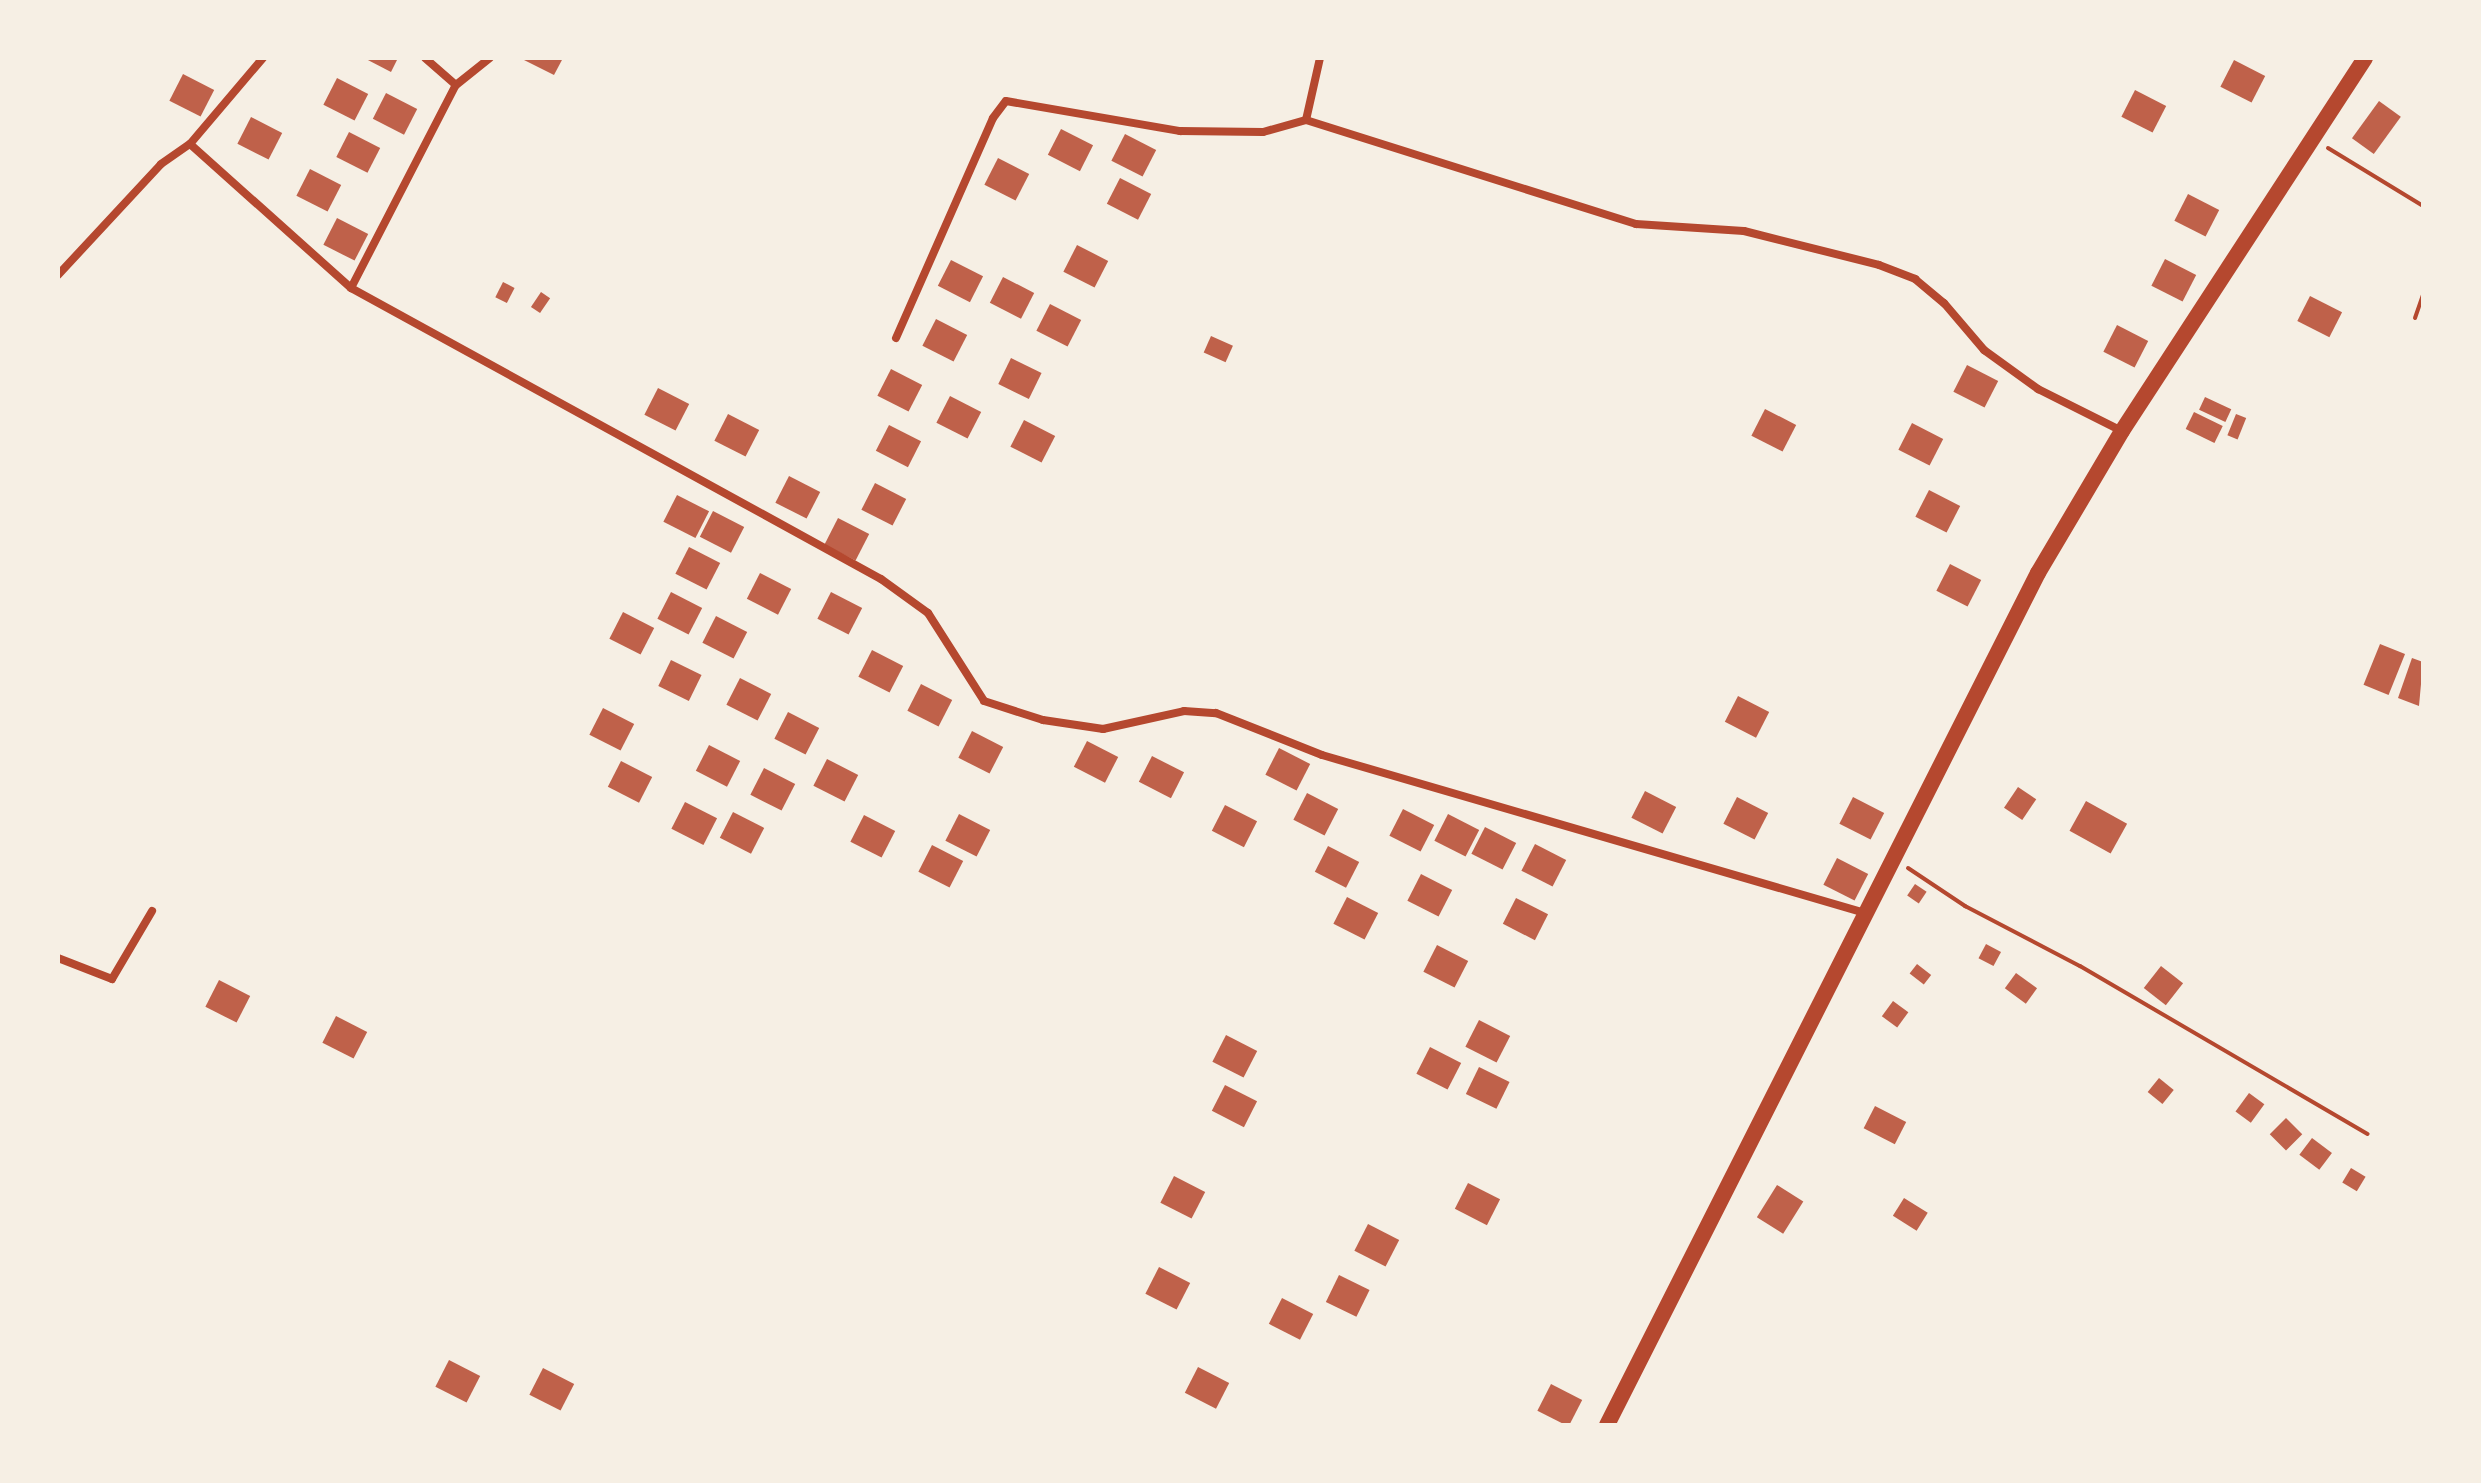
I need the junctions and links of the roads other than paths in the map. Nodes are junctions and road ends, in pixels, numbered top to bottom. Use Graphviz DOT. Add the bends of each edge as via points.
graph roads {
  1 [pos="263,58"];
  2 [pos="425,58"];
  3 [pos="490,58"];
  4 [pos="1320,58"];
  5 [pos="2365,58"];
  6 [pos="456,85"];
  7 [pos="1306,120"];
  8 [pos="190,144"];
  9 [pos="58,275"];
  10 [pos="351,288"];
  11 [pos="896,338"];
  12 [pos="2122,431"];
  13 [pos="152,911"];
  14 [pos="1865,913"];
  15 [pos="58,958"];
  16 [pos="1607,1425"];
  1 -- 8 [label="street"];
  2 -- 6 [label="street"];
  3 -- 6 [label="street"];
  4 -- 7 [label="street"];
  5 -- 12 [label="main road"];
  6 -- 10 [label="street"];
  7 -- 11 [label="street" via="1263,132 1180,131 1006,101 993,118"];
  7 -- 12 [label="street" via="1636,224 1744,231 1879,265 1915,279 1944,303 1984,350 2038,389"];
  8 -- 9 [label="street" via="161,164"];
  8 -- 10 [label="street"];
  10 -- 14 [label="street" via="881,579 928,613 984,701 1043,720 1103,729 1184,711 1216,713 1322,755"];
  12 -- 14 [label="main road" via="2038,573"];
  13 -- 15 [label="street" via="112,979 98,978"];
  14 -- 16 [label="main road"];
}
